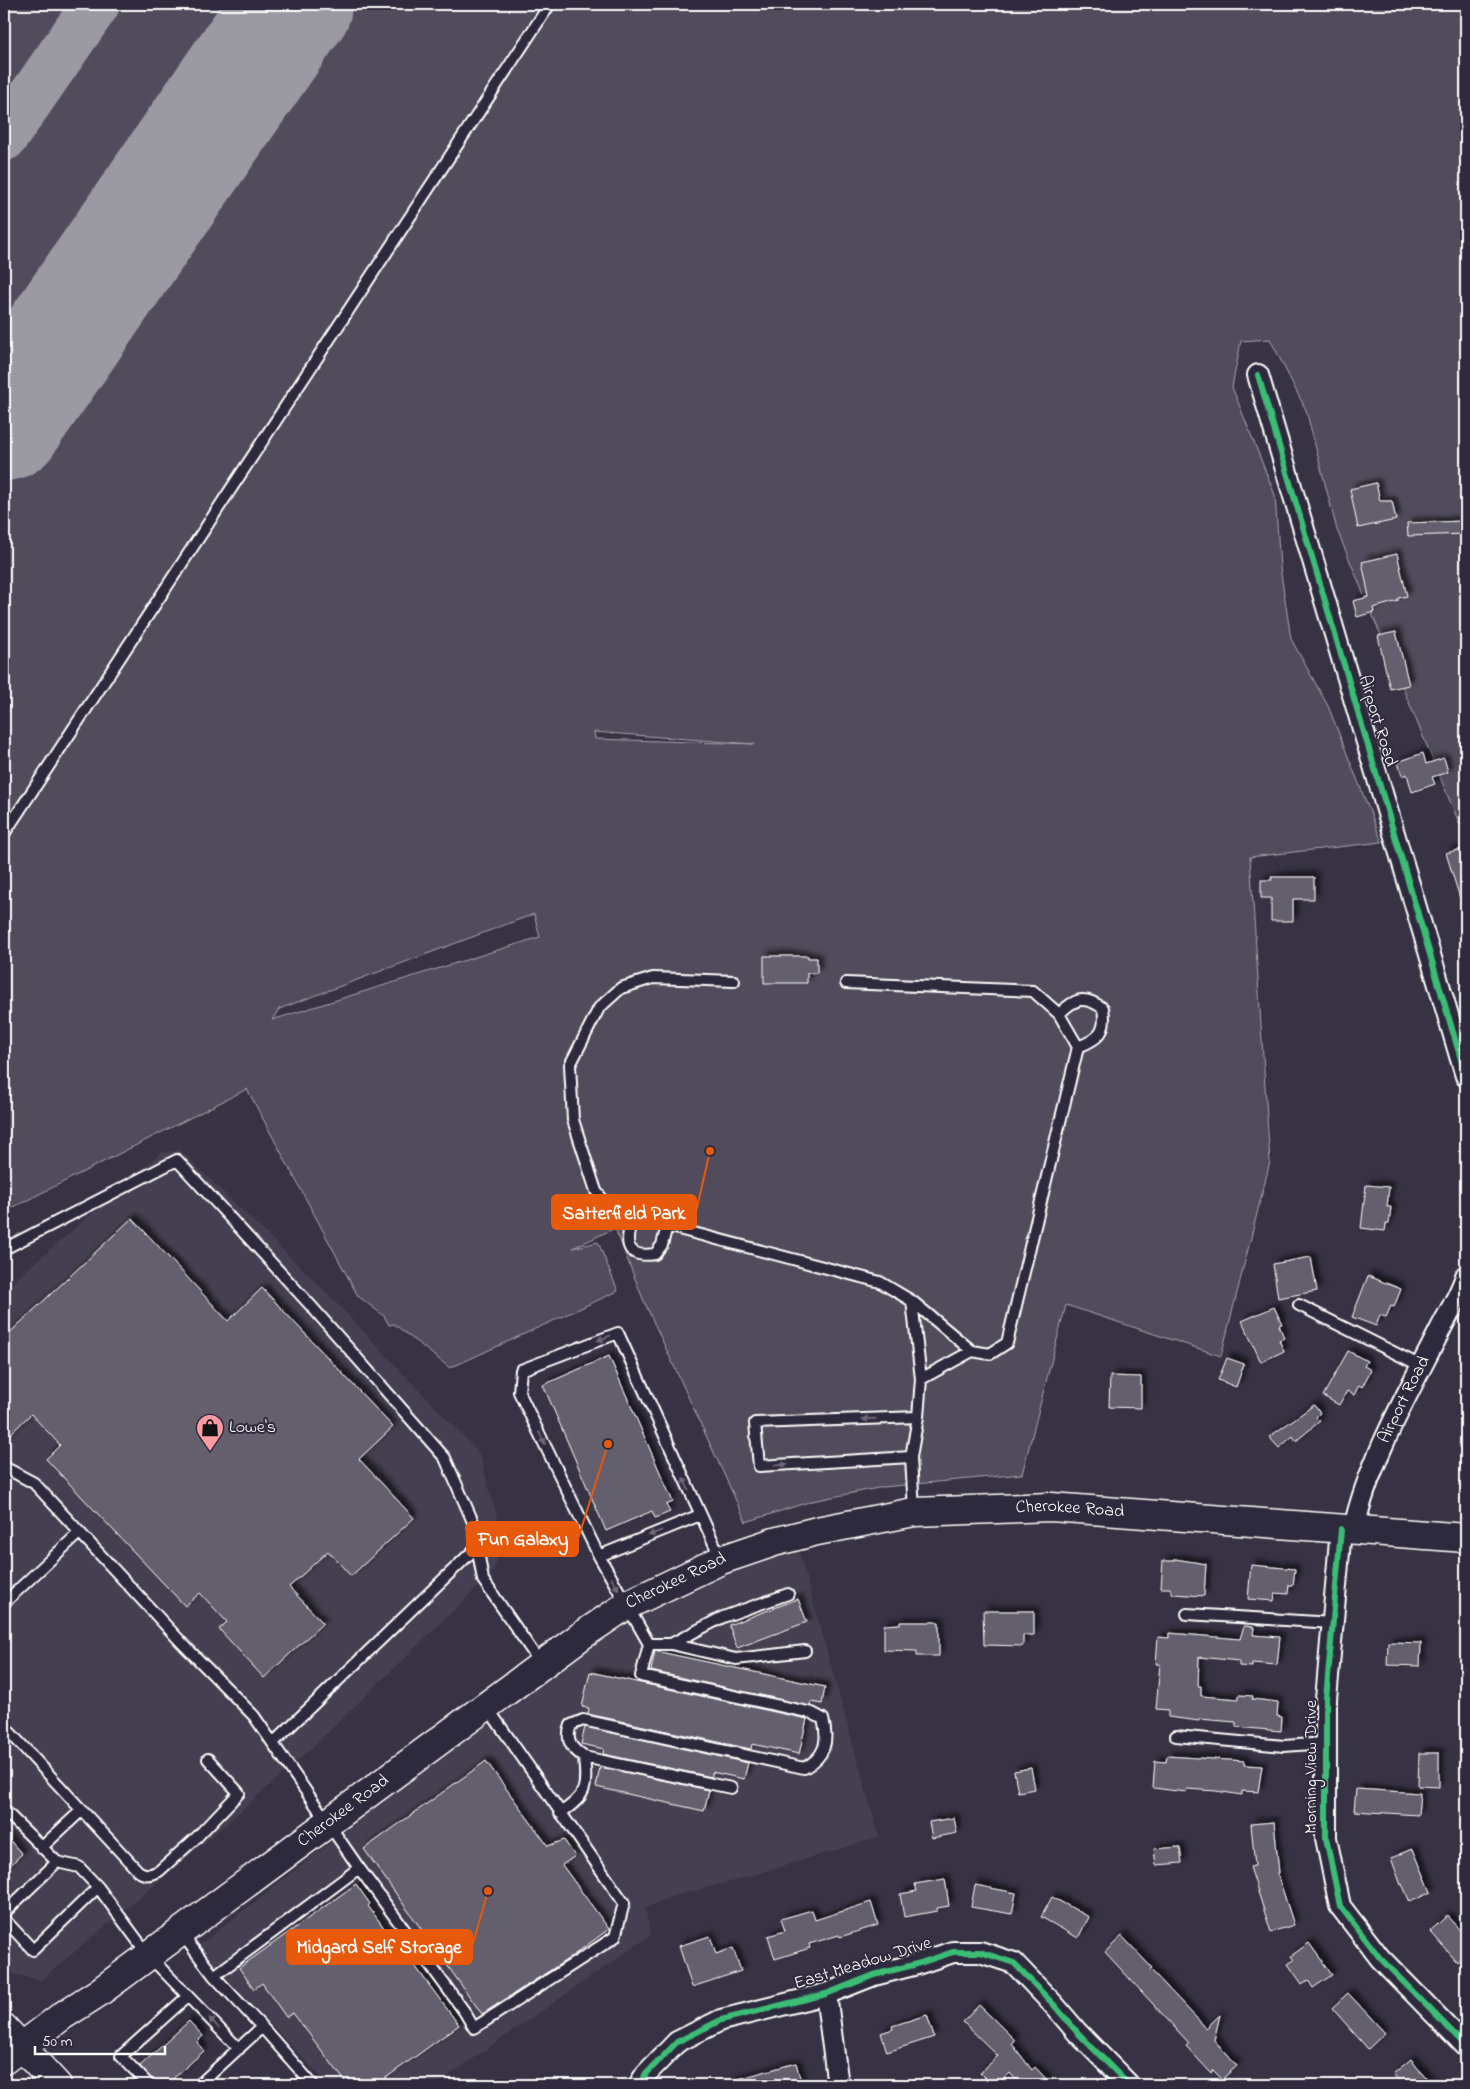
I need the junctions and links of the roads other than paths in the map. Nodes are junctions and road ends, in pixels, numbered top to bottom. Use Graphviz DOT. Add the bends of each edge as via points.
graph roads {
  1 [pos="550,4"];
  2 [pos="1258,375"];
  3 [pos="4,834"];
  4 [pos="734,981"];
  5 [pos="846,983"];
  6 [pos="1059,1014"];
  7 [pos="1078,1047"];
  8 [pos="1466,1076"];
  9 [pos="633,1217"];
  10 [pos="667,1226"];
  11 [pos="4,1249"];
  12 [pos="1466,1276"];
  13 [pos="912,1301"];
  14 [pos="1299,1304"];
  15 [pos="972,1351"];
  16 [pos="1422,1366"];
  17 [pos="921,1379"];
  18 [pos="918,1417"];
  19 [pos="910,1457"];
  20 [pos="4,1468"];
  21 [pos="914,1512"];
  22 [pos="700,1515"];
  23 [pos="1348,1529"];
  24 [pos="79,1533"];
  25 [pos="1466,1538"];
  26 [pos="477,1547"];
  27 [pos="599,1556"];
  28 [pos="721,1560"];
  29 [pos="788,1594"];
  30 [pos="4,1603"];
  31 [pos="627,1605"];
  32 [pos="1187,1614"];
  33 [pos="1333,1623"];
  34 [pos="648,1644"];
  35 [pos="671,1644"];
  36 [pos="804,1651"];
  37 [pos="542,1665"];
  38 [pos="486,1706"];
  39 [pos="4,1726"];
  40 [pos="1176,1736"];
  41 [pos="273,1743"];
  42 [pos="1326,1743"];
  43 [pos="584,1757"];
  44 [pos="208,1759"];
  45 [pos="731,1788"];
  46 [pos="4,1810"];
  47 [pos="82,1810"];
  48 [pos="560,1813"];
  49 [pos="328,1823"];
  50 [pos="41,1848"];
  51 [pos="57,1862"];
  52 [pos="359,1868"];
  53 [pos="98,1887"];
  54 [pos="4,1913"];
  55 [pos="4,1919"];
  56 [pos="181,1932"];
  57 [pos="149,1956"];
  58 [pos="214,1976"];
  59 [pos="826,1994"];
  60 [pos="188,1996"];
  61 [pos="262,2027"];
  62 [pos="10,2045"];
  63 [pos="1466,2046"];
  64 [pos="239,2050"];
  65 [pos="58,2085"];
  66 [pos="149,2085"];
  67 [pos="199,2085"];
  68 [pos="313,2085"];
  69 [pos="639,2085"];
  70 [pos="838,2085"];
  71 [pos="1129,2085"];
  1 -- 3 [label="lane"];
  2 -- 8 [label="street, Airport Road"];
  4 -- 9 [label="lane" via="653,978 621,988 599,1008 570,1065 573,1120 596,1191 607,1205"];
  5 -- 6 [label="lane" via="1033,991"];
  6 -- 7 [label="lane"];
  6 -- 7 [label="lane" via="1078,999 1091,1000 1103,1008 1106,1021 1102,1032 1092,1042"];
  7 -- 15 [label="lane" via="1007,1343 990,1354"];
  9 -- 10 [label="lane"];
  9 -- 10 [label="lane" via="627,1235 628,1245 634,1252 645,1255 655,1254 662,1245"];
  10 -- 13 [label="lane" via="880,1282"];
  11 -- 26 [label="lane" via="177,1160 445,1458 472,1522"];
  12 -- 16 [label="street, Airport Road"];
  13 -- 15 [label="lane"];
  13 -- 17 [label="lane"];
  14 -- 16 [label="lane"];
  15 -- 17 [label="lane"];
  16 -- 23 [label="street, Airport Road"];
  17 -- 18 [label="lane"];
  18 -- 19 [label="lane"];
  18 -- 19 [label="lane, one-way" via="756,1423 758,1466"];
  19 -- 21 [label="lane"];
  20 -- 24 [label="lane" via="34,1483"];
  21 -- 23 [label="main road, Cherokee Road" via="1052,1506"];
  21 -- 28 [label="main road, Cherokee Road" via="817,1531"];
  22 -- 27 [label="lane, one-way"];
  22 -- 27 [label="lane, one-way" via="618,1333 521,1370 519,1392"];
  22 -- 28 [label="lane"];
  23 -- 25 [label="main road, Cherokee Road"];
  23 -- 33 [label="street, Morning View Drive"];
  24 -- 30 [label="lane"];
  24 -- 41 [label="lane" via="254,1716"];
  26 -- 37 [label="lane" via="483,1580"];
  26 -- 41 [label="lane"];
  27 -- 31 [label="lane, one-way"];
  28 -- 31 [label="main road, Cherokee Road"];
  29 -- 35 [label="lane" via="723,1617"];
  31 -- 34 [label="lane"];
  31 -- 37 [label="main road, Cherokee Road"];
  32 -- 33 [label="lane"];
  33 -- 42 [label="street, Morning View Drive" via="1326,1699"];
  34 -- 35 [label="lane"];
  34 -- 43 [label="lane" via="641,1676 812,1712 823,1719 827,1732 823,1752 817,1761 804,1768 583,1720 571,1725 567,1736 571,1748"];
  35 -- 36 [label="lane" via="736,1659"];
  37 -- 38 [label="main road, Cherokee Road"];
  38 -- 48 [label="lane"];
  38 -- 49 [label="main road, Cherokee Road"];
  39 -- 47 [label="lane"];
  40 -- 42 [label="lane" via="1284,1746"];
  41 -- 49 [label="lane"];
  42 -- 63 [label="street, Morning View Drive" via="1326,1838 1340,1906 1380,1958"];
  43 -- 45 [label="lane"];
  43 -- 48 [label="lane" via="586,1779 582,1795"];
  44 -- 47 [label="lane" via="239,1793 159,1872 144,1875 138,1871"];
  46 -- 50 [label="lane"];
  47 -- 50 [label="lane"];
  48 -- 52 [label="lane" via="624,1903 615,1937 474,2028"];
  49 -- 52 [label="lane"];
  49 -- 56 [label="main road, Cherokee Road"];
  50 -- 51 [label="lane"];
  51 -- 53 [label="lane" via="79,1867"];
  51 -- 54 [label="lane"];
  52 -- 58 [label="lane"];
  53 -- 55 [label="lane" via="33,1950"];
  53 -- 57 [label="lane"];
  56 -- 57 [label="main road, Cherokee Road"];
  56 -- 58 [label="lane"];
  57 -- 60 [label="lane"];
  57 -- 62 [label="main road, Cherokee Road"];
  58 -- 61 [label="lane"];
  59 -- 69 [label="street, East Meadow Drive" via="721,2020 677,2042"];
  59 -- 70 [label="street"];
  59 -- 71 [label="street, East Meadow Drive" via="874,1974 953,1952 980,1952 1014,1963"];
  64 -- 60 [label="lane, one-way"];
  60 -- 66 [label="lane" via="121,2056"];
  61 -- 64 [label="lane"];
  61 -- 68 [label="lane"];
  62 -- 65 [label="main road"];
  64 -- 67 [label="lane"];
}
